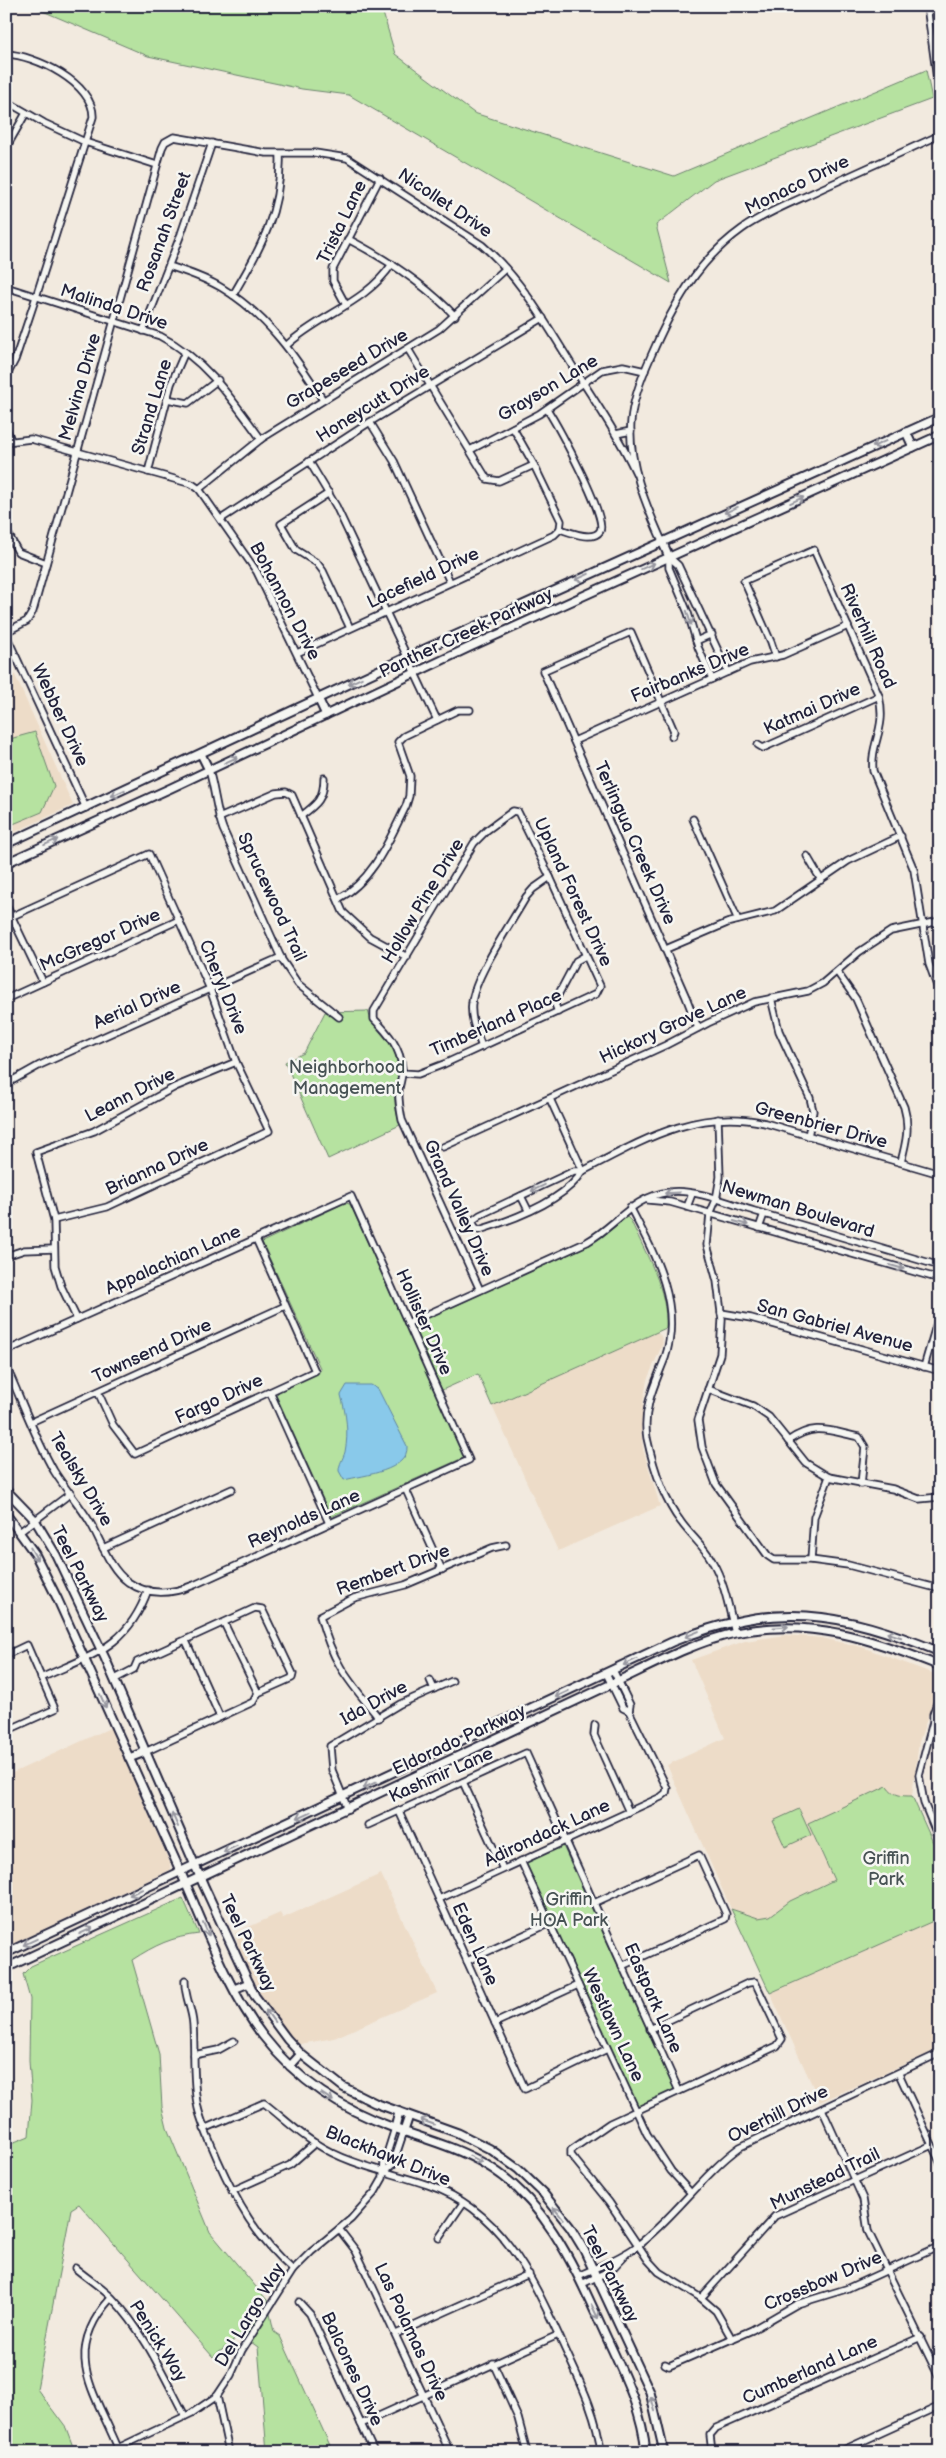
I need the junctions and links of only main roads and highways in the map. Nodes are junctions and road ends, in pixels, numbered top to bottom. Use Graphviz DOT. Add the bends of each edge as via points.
graph roads {
  1 [pos="940,417"];
  2 [pos="906,432"];
  3 [pos="940,435"];
  4 [pos="913,447"];
  5 [pos="662,541"];
  6 [pos="669,557"];
  7 [pos="318,698"];
  8 [pos="326,715"];
  9 [pos="201,754"];
  10 [pos="209,770"];
  11 [pos="6,844"];
  12 [pos="6,863"];
  13 [pos="6,1490"];
  14 [pos="6,1514"];
  15 [pos="663,1646"];
  16 [pos="940,1652"];
  17 [pos="668,1658"];
  18 [pos="940,1666"];
  19 [pos="145,1752"];
  20 [pos="129,1758"];
  21 [pos="194,1865"];
  22 [pos="180,1871"];
  23 [pos="200,1878"];
  24 [pos="186,1884"];
  25 [pos="53,1931"];
  26 [pos="59,1943"];
  27 [pos="6,1953"];
  28 [pos="6,1968"];
  29 [pos="249,1983"];
  30 [pos="234,1989"];
  31 [pos="301,2054"];
  32 [pos="290,2066"];
  33 [pos="399,2112"];
  34 [pos="409,2116"];
  35 [pos="395,2128"];
  36 [pos="404,2131"];
  37 [pos="646,2452"];
  38 [pos="664,2452"];
  1 -- 2 [label="main road, Panther Creek Parkway"];
  2 -- 4 [label="main road"];
  2 -- 5 [label="main road, Panther Creek Parkway, one-way"];
  3 -- 4 [label="main road, Panther Creek Parkway"];
  6 -- 4 [label="main road, Panther Creek Parkway, one-way"];
  5 -- 6 [label="main road"];
  5 -- 7 [label="main road, Panther Creek Parkway, one-way"];
  8 -- 6 [label="main road, Panther Creek Parkway, one-way"];
  7 -- 8 [label="main road"];
  7 -- 9 [label="main road, Panther Creek Parkway"];
  10 -- 8 [label="main road, Panther Creek Parkway, one-way"];
  9 -- 10 [label="main road"];
  9 -- 11 [label="main road, Panther Creek Parkway, one-way"];
  12 -- 10 [label="main road, Panther Creek Parkway, one-way"];
  13 -- 19 [label="main road, Teel Parkway" via="35,1520 56,1555 102,1650"];
  14 -- 20 [label="main road, Teel Parkway, one-way" via="21,1531 53,1589"];
  16 -- 15 [label="main road, Eldorado Parkway, one-way" via="870,1627 797,1614 732,1621"];
  15 -- 17 [label="main road"];
  15 -- 21 [label="main road, Eldorado Parkway, one-way"];
  17 -- 18 [label="main road, Eldorado Parkway, one-way" via="735,1633 792,1626 867,1639"];
  17 -- 23 [label="main road, Eldorado Parkway"];
  19 -- 20 [label="main road"];
  21 -- 19 [label="main road, Teel Parkway, one-way"];
  20 -- 22 [label="main road, Teel Parkway"];
  21 -- 22 [label="main road, Eldorado Parkway"];
  21 -- 23 [label="main road, Teel Parkway"];
  22 -- 24 [label="main road, Teel Parkway"];
  22 -- 25 [label="main road, Eldorado Parkway, one-way"];
  23 -- 24 [label="main road, Eldorado Parkway"];
  23 -- 29 [label="main road, Teel Parkway"];
  26 -- 24 [label="main road, Eldorado Parkway, one-way"];
  24 -- 30 [label="main road, Teel Parkway, one-way"];
  25 -- 26 [label="main road"];
  25 -- 27 [label="main road, Eldorado Parkway, one-way"];
  26 -- 28 [label="main road, Eldorado Parkway"];
  29 -- 30 [label="main road"];
  31 -- 29 [label="main road, Teel Parkway, one-way" via="255,1996"];
  30 -- 32 [label="main road, Teel Parkway" via="251,2020"];
  31 -- 32 [label="main road"];
  31 -- 33 [label="main road, Teel Parkway" via="343,2087"];
  32 -- 35 [label="main road, Teel Parkway, one-way" via="304,2080 346,2108"];
  33 -- 34 [label="main road, Teel Parkway"];
  33 -- 35 [label="main road"];
  34 -- 36 [label="main road"];
  38 -- 34 [label="main road, Teel Parkway, one-way" via="650,2392 570,2227 518,2169 490,2149 458,2133"];
  35 -- 36 [label="main road, Teel Parkway"];
  36 -- 37 [label="main road, Teel Parkway, one-way" via="457,2149 486,2164 542,2216 567,2253 635,2399"];
}
